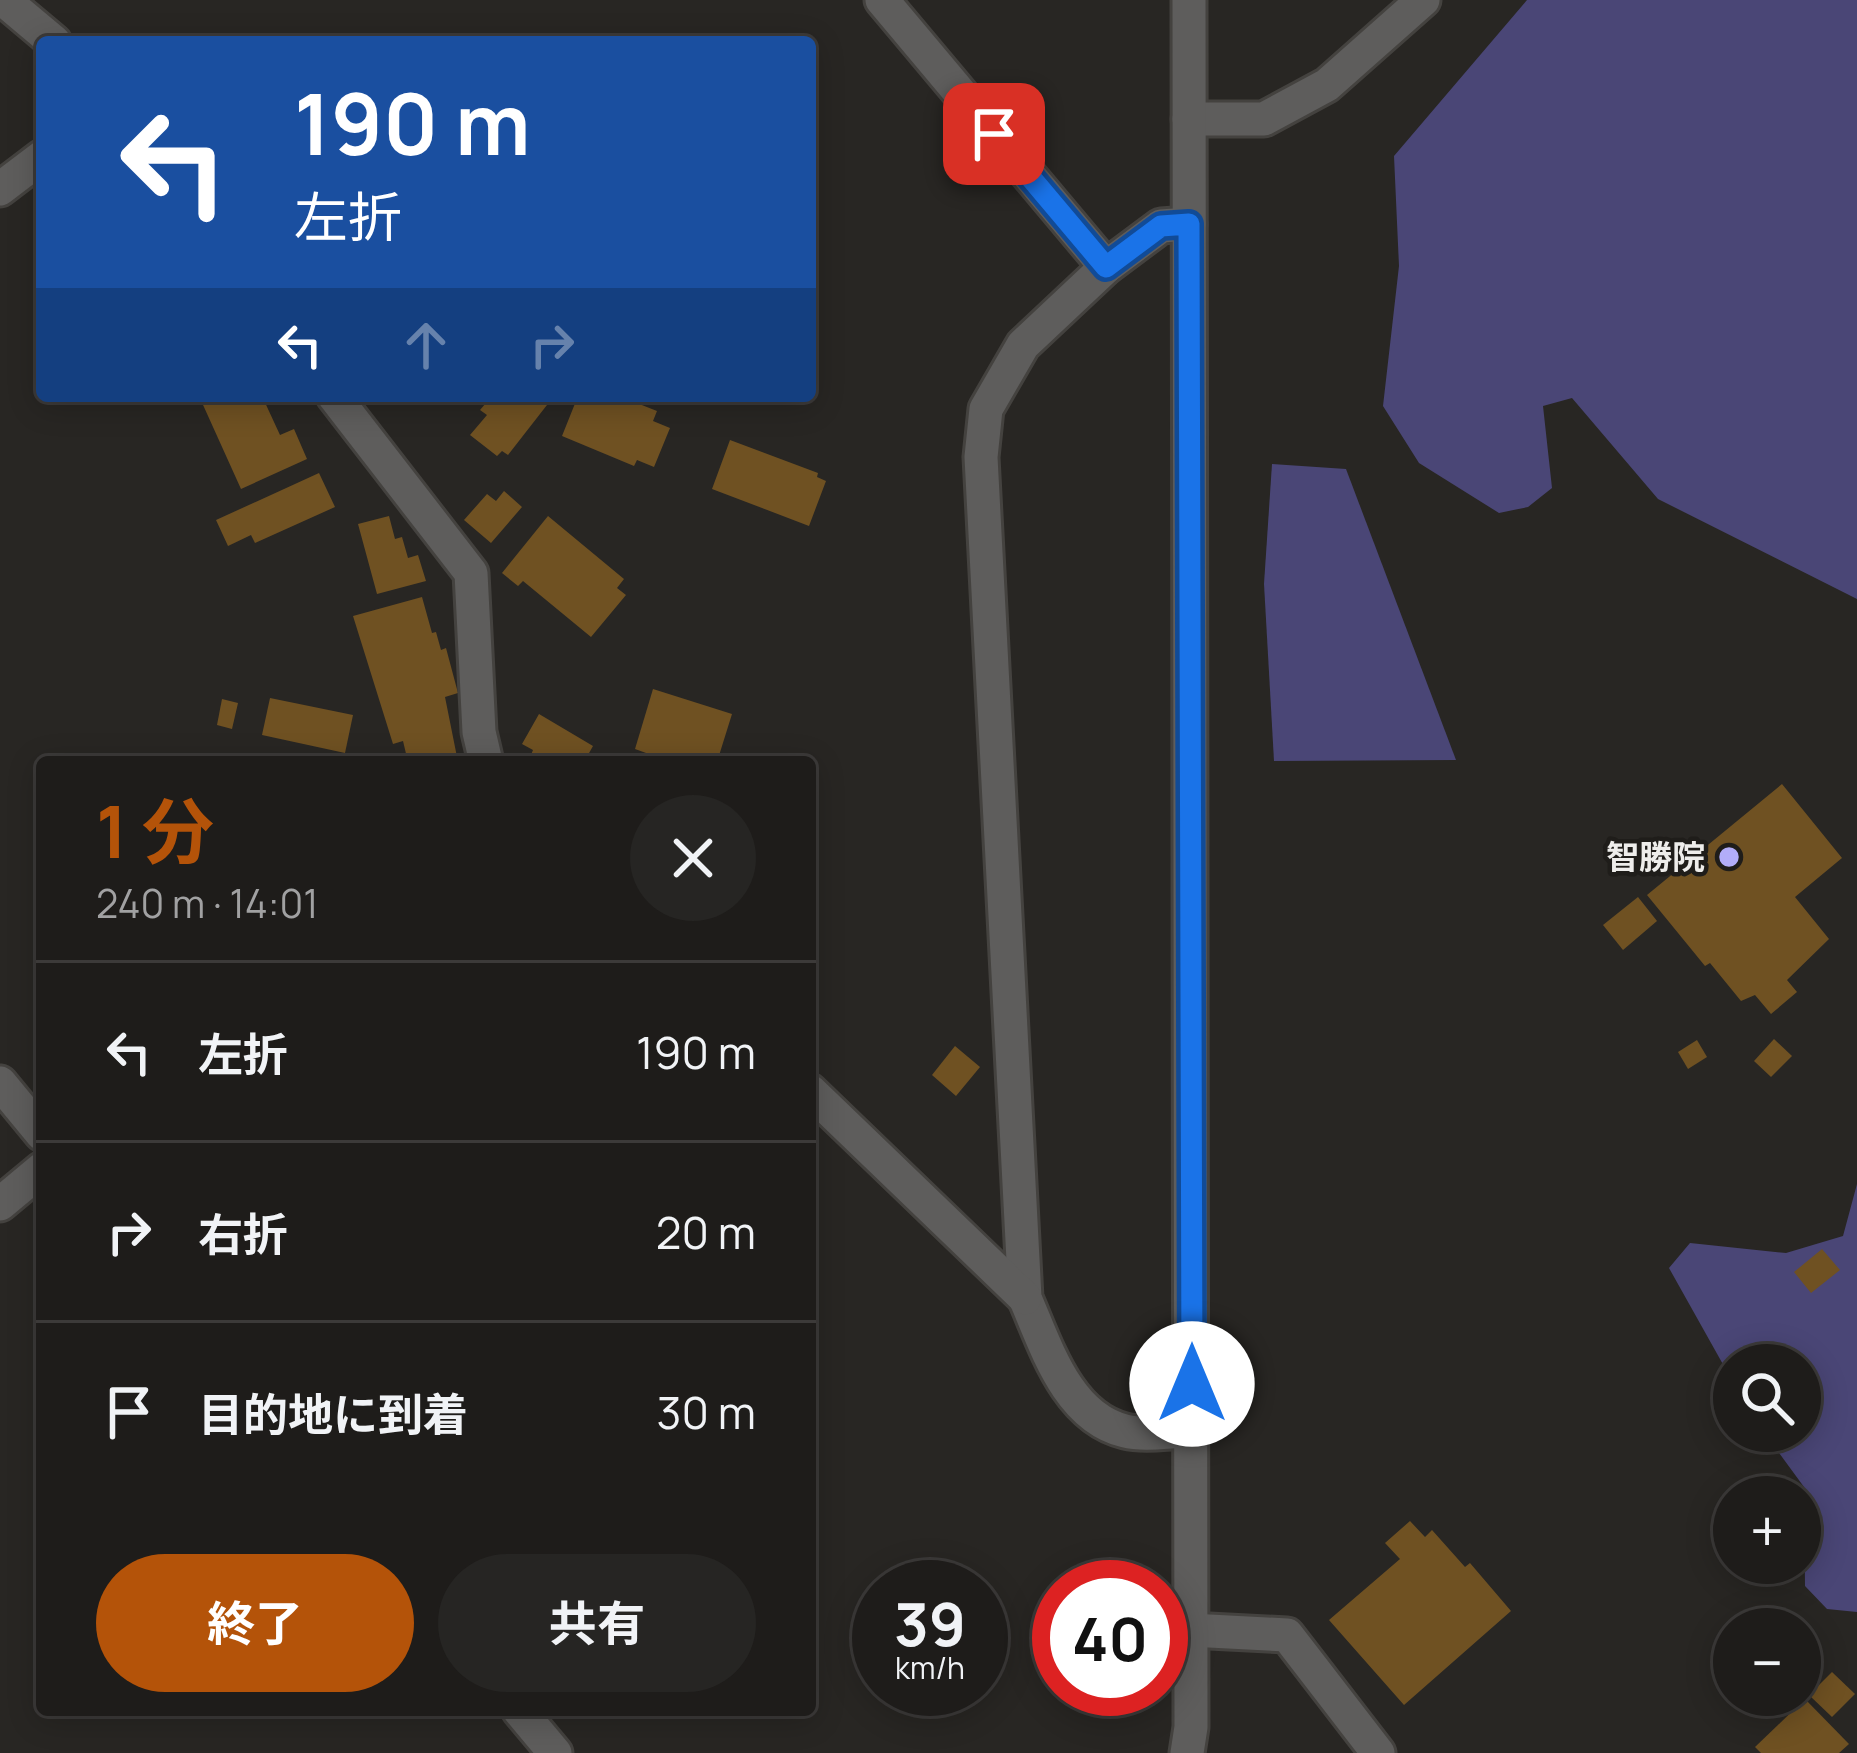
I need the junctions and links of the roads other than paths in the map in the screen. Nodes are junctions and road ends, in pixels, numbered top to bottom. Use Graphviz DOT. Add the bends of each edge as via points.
graph roads {
  1 [pos="4,0"];
  2 [pos="882,0"];
  3 [pos="1189,0"];
  4 [pos="1423,0"];
  5 [pos="47,36"];
  6 [pos="1189,119"];
  7 [pos="36,162"];
  8 [pos="0,189"];
  9 [pos="1189,224"];
  10 [pos="1106,267"];
  11 [pos="339,402"];
  12 [pos="485,756"];
  13 [pos="0,1083"];
  14 [pos="816,1097"];
  15 [pos="36,1127"];
  16 [pos="36,1174"];
  17 [pos="0,1204"];
  18 [pos="1025,1298"];
  19 [pos="1192,1431"];
  20 [pos="1190,1630"];
  21 [pos="524,1716"];
  22 [pos="555,1753"];
  23 [pos="1187,1753"];
  24 [pos="1378,1753"];
  1 -- 5 [label="street"];
  2 -- 10 [label="street"];
  3 -- 6 [label="street"];
  4 -- 6 [label="street" via="1327,86 1264,119"];
  6 -- 9 [label="street"];
  7 -- 8 [label="street"];
  9 -- 10 [label="street" via="1161,226"];
  9 -- 19 [label="street"];
  10 -- 18 [label="street" via="1023,345 986,409 981,457"];
  11 -- 12 [label="street" via="471,573"];
  13 -- 15 [label="street"];
  14 -- 18 [label="street"];
  16 -- 17 [label="street"];
  18 -- 19 [label="street" via="1059,1375 1092,1417 1126,1432"];
  19 -- 20 [label="street"];
  20 -- 23 [label="street"];
  20 -- 24 [label="street" via="1287,1636"];
  21 -- 22 [label="street"];
}
